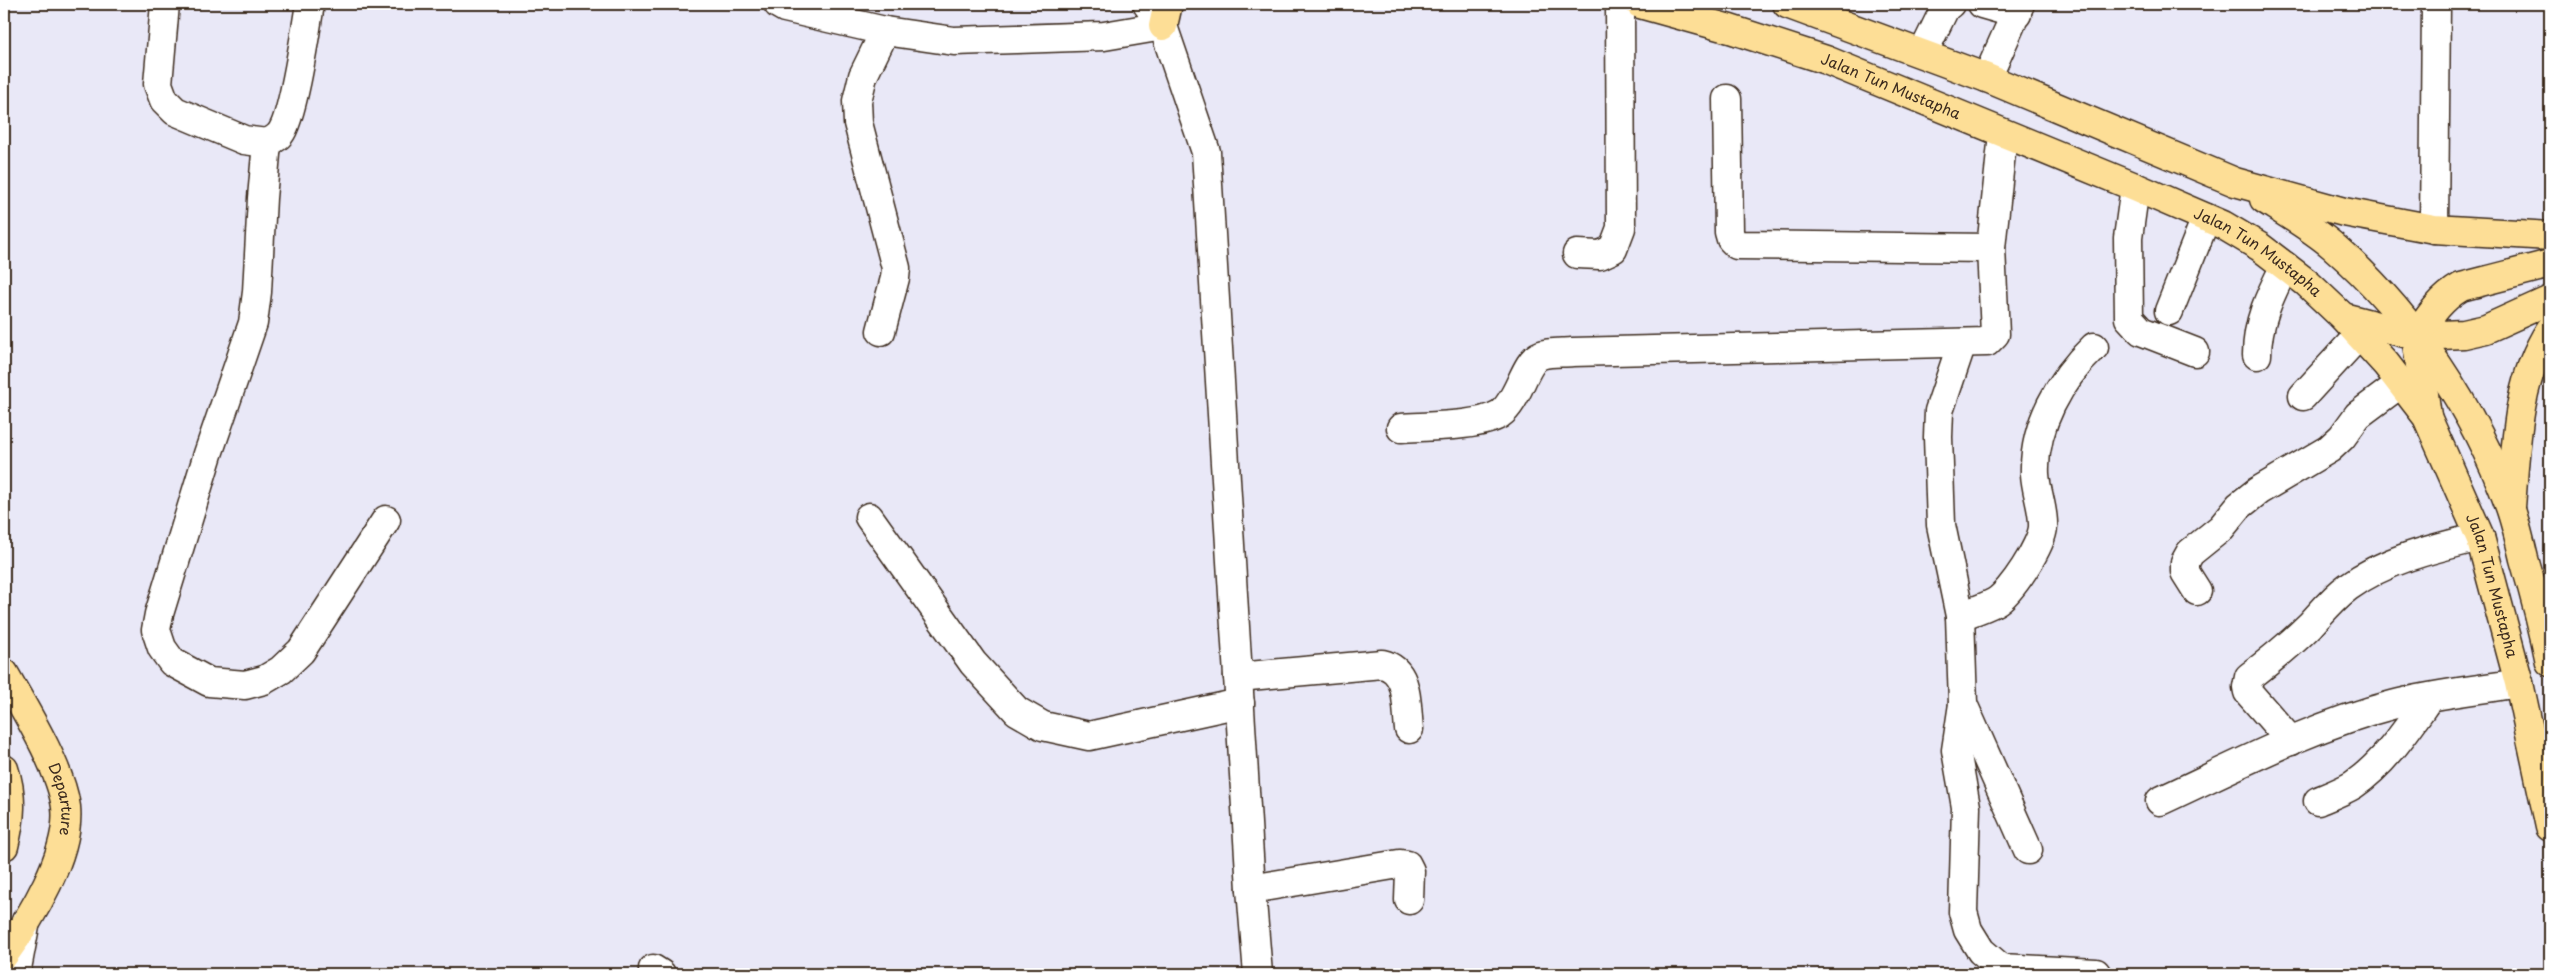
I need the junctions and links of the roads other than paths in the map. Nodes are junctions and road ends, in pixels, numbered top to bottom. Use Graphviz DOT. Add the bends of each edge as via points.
graph roads {
  1 [pos="165,4"];
  2 [pos="310,4"];
  3 [pos="1148,4"];
  4 [pos="1620,4"];
  5 [pos="1640,4"];
  6 [pos="1787,4"];
  7 [pos="1950,4"];
  8 [pos="1982,4"];
  9 [pos="2436,4"];
  10 [pos="781,6"];
  11 [pos="2018,9"];
  12 [pos="1164,11"];
  13 [pos="885,31"];
  14 [pos="1923,53"];
  15 [pos="1987,78"];
  16 [pos="1727,99"];
  17 [pos="2002,134"];
  18 [pos="267,143"];
  19 [pos="2235,182"];
  20 [pos="2134,187"];
  21 [pos="2206,218"];
  22 [pos="2434,229"];
  23 [pos="2550,236"];
  24 [pos="1991,248"];
  25 [pos="1577,254"];
  26 [pos="2550,264"];
  27 [pos="2285,266"];
  28 [pos="2550,300"];
  29 [pos="2168,311"];
  30 [pos="2351,326"];
  31 [pos="2550,330"];
  32 [pos="881,331"];
  33 [pos="2416,336"];
  34 [pos="1962,343"];
  35 [pos="2094,347"];
  36 [pos="2195,352"];
  37 [pos="2257,355"];
  38 [pos="2401,383"];
  39 [pos="2304,396"];
  40 [pos="2427,417"];
  41 [pos="1401,428"];
  42 [pos="2510,508"];
  43 [pos="869,517"];
  44 [pos="386,520"];
  45 [pos="2480,537"];
  46 [pos="2197,591"];
  47 [pos="1960,616"];
  48 [pos="2550,662"];
  49 [pos="4,673"];
  50 [pos="2519,683"];
  51 [pos="1239,690"];
  52 [pos="2429,698"];
  53 [pos="1963,704"];
  54 [pos="1409,729"];
  55 [pos="2291,741"];
  56 [pos="4,769"];
  57 [pos="2318,800"];
  58 [pos="2160,801"];
  59 [pos="2550,827"];
  60 [pos="5,837"];
  61 [pos="2028,850"];
  62 [pos="1251,889"];
  63 [pos="1409,900"];
  64 [pos="26,920"];
  65 [pos="4,955"];
  66 [pos="2002,971"];
  67 [pos="2096,973"];
  68 [pos="16,974"];
  69 [pos="1258,974"];
  1 -- 18 [label="street" via="158,84 164,100 175,111 244,140"];
  2 -- 18 [label="street" via="288,112 281,134"];
  3 -- 12 [label="street"];
  4 -- 25 [label="street" via="1621,228 1613,249 1600,255"];
  5 -- 17 [label="main road, Jalan Tun Mustapha" via="1826,60"];
  6 -- 14 [label="main road"];
  7 -- 14 [label="street"];
  8 -- 11 [label="street"];
  9 -- 22 [label="street"];
  10 -- 13 [label="street"];
  11 -- 15 [label="street"];
  12 -- 13 [label="street" via="1104,36 964,41"];
  12 -- 51 [label="street" via="1206,152"];
  13 -- 32 [label="street" via="863,76 857,101 862,144 896,268"];
  14 -- 15 [label="main road"];
  15 -- 19 [label="main road"];
  16 -- 24 [label="street" via="1729,232 1737,245"];
  17 -- 20 [label="main road, Jalan Tun Mustapha"];
  17 -- 24 [label="street"];
  18 -- 44 [label="street" via="253,323 208,454 159,614 156,630 162,648 172,662 208,682 245,685 264,680 281,670 301,651"];
  19 -- 22 [label="main road" via="2344,212"];
  19 -- 33 [label="main road" via="2332,245"];
  20 -- 21 [label="main road, Jalan Tun Mustapha"];
  20 -- 36 [label="street" via="2128,238 2129,318 2141,332"];
  21 -- 27 [label="main road, Jalan Tun Mustapha" via="2224,225"];
  21 -- 29 [label="street"];
  22 -- 23 [label="main road"];
  24 -- 34 [label="street" via="1995,334 1987,342"];
  26 -- 33 [label="main road" via="2461,287 2437,306"];
  27 -- 30 [label="main road, Jalan Tun Mustapha"];
  27 -- 37 [label="street" via="2267,302 2257,336"];
  28 -- 33 [label="main road" via="2486,329 2464,334"];
  30 -- 33 [label="main road"];
  30 -- 38 [label="main road, Jalan Tun Mustapha"];
  30 -- 39 [label="street"];
  31 -- 42 [label="main road" via="2533,362 2522,398"];
  33 -- 40 [label="main road"];
  33 -- 42 [label="main road" via="2442,370 2470,418"];
  34 -- 41 [label="street" via="1540,355 1531,362 1511,405 1500,414 1486,421"];
  34 -- 47 [label="street" via="1939,411 1938,437 1941,524"];
  35 -- 47 [label="street" via="2065,380 2049,408 2038,440 2035,474 2043,527 2037,550 1997,602"];
  38 -- 40 [label="main road, Jalan Tun Mustapha"];
  38 -- 46 [label="street" via="2358,415 2329,449 2258,491 2190,553 2185,562 2185,572"];
  40 -- 45 [label="main road, Jalan Tun Mustapha"];
  42 -- 48 [label="main road"];
  43 -- 51 [label="street" via="973,663 1018,711 1042,726 1089,736"];
  45 -- 50 [label="main road, Jalan Tun Mustapha"];
  45 -- 55 [label="street" via="2434,548 2362,578 2336,597 2249,678 2248,692"];
  47 -- 53 [label="street"];
  49 -- 64 [label="main road, Departure" via="60,782 66,807 62,846"];
  50 -- 52 [label="street"];
  50 -- 59 [label="main road, Jalan Tun Mustapha"];
  51 -- 54 [label="street" via="1382,664 1398,672 1403,680"];
  51 -- 62 [label="street"];
  52 -- 55 [label="street" via="2394,704 2325,726"];
  52 -- 57 [label="street" via="2376,766 2352,786"];
  53 -- 61 [label="street"];
  53 -- 66 [label="street" via="1956,750 1966,807 1963,912 1968,930 1981,951"];
  55 -- 58 [label="street"];
  56 -- 60 [label="main road" via="11,800"];
  62 -- 63 [label="street" via="1399,864 1407,865 1410,871"];
  62 -- 69 [label="street"];
  64 -- 65 [label="main road, Departure"];
  64 -- 68 [label="street"];
  66 -- 67 [label="street"];
}
